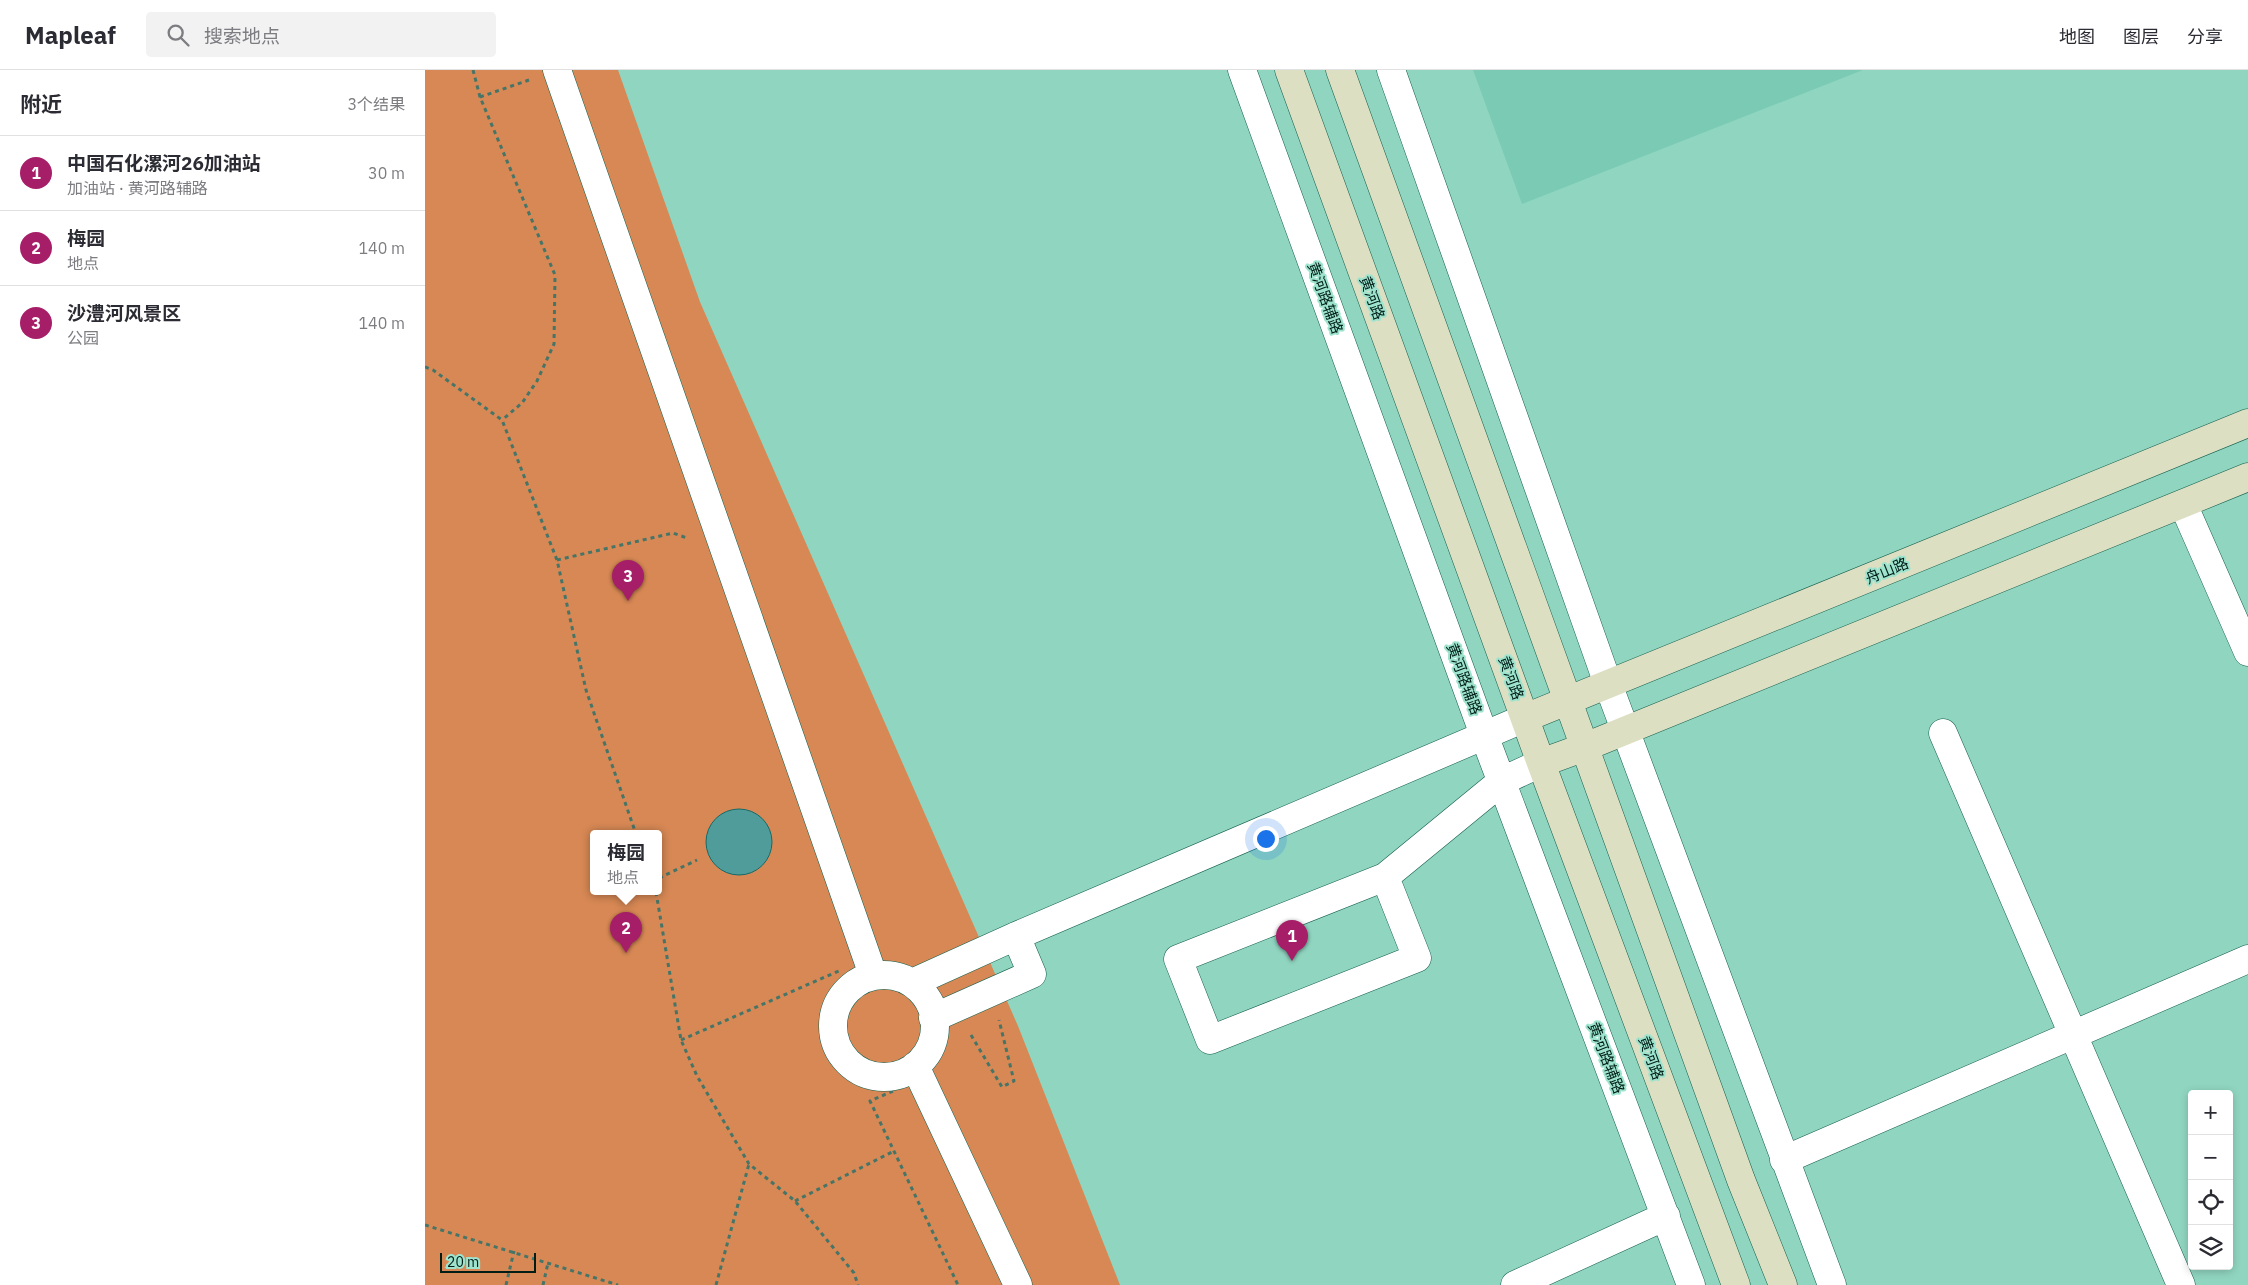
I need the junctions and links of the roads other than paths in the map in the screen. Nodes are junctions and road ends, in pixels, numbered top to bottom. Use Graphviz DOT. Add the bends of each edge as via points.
graph roads {
  1 [pos="557,70"];
  2 [pos="1241,70"];
  3 [pos="1289,70"];
  4 [pos="1340,70"];
  5 [pos="1391,70"];
  6 [pos="2248,424"];
  7 [pos="2248,477"];
  8 [pos="2183,504"];
  9 [pos="2248,652"];
  10 [pos="1609,684"];
  11 [pos="1568,700"];
  12 [pos="1525,718"];
  13 [pos="1626,730"];
  14 [pos="1943,733"];
  15 [pos="1484,735"];
  16 [pos="1585,747"];
  17 [pos="1541,763"];
  18 [pos="1502,781"];
  19 [pos="1385,877"];
  20 [pos="1016,936"];
  21 [pos="2248,959"];
  22 [pos="865,978"];
  23 [pos="912,983"];
  24 [pos="945,1013"];
  25 [pos="2073,1035"];
  26 [pos="918,1072"];
  27 [pos="1784,1160"];
  28 [pos="1666,1216"];
  29 [pos="1018,1285"];
  30 [pos="1515,1285"];
  31 [pos="1691,1285"];
  32 [pos="1736,1285"];
  33 [pos="1783,1285"];
  34 [pos="1832,1285"];
  35 [pos="2181,1285"];
  1 -- 22 [label="street" via="725,551"];
  2 -- 15 [label="street, 黄河路辅路"];
  3 -- 12 [label="main road, 黄河路"];
  4 -- 11 [label="main road"];
  5 -- 10 [label="street"];
  6 -- 10 [label="main road, 舟山路"];
  7 -- 8 [label="main road"];
  8 -- 9 [label="street"];
  8 -- 13 [label="main road"];
  10 -- 11 [label="main road, 舟山路"];
  10 -- 13 [label="street"];
  11 -- 12 [label="main road, 舟山路"];
  11 -- 16 [label="main road"];
  12 -- 15 [label="street"];
  12 -- 17 [label="main road, 黄河路"];
  13 -- 16 [label="main road"];
  13 -- 27 [label="street"];
  14 -- 25 [label="street"];
  15 -- 18 [label="street, 黄河路辅路"];
  15 -- 20 [label="street"];
  16 -- 17 [label="main road"];
  16 -- 33 [label="main road" via="1741,1180"];
  17 -- 18 [label="street"];
  17 -- 32 [label="main road, 黄河路"];
  18 -- 19 [label="street"];
  18 -- 28 [label="street, 黄河路辅路"];
  19 -- 19 [label="street" via="1178,959 1210,1040 1417,958"];
  20 -- 23 [label="street"];
  20 -- 24 [label="street" via="1032,974"];
  21 -- 25 [label="street"];
  22 -- 23 [label="street" via="887,974"];
  22 -- 26 [label="street" via="845,992 836,1006 832,1022 834,1039 841,1054 853,1067 868,1074 884,1077"];
  23 -- 24 [label="street" via="929,1003"];
  24 -- 26 [label="street"];
  25 -- 27 [label="street"];
  25 -- 35 [label="street"];
  26 -- 29 [label="street"];
  27 -- 34 [label="street"];
  28 -- 30 [label="street"];
  28 -- 31 [label="street, 黄河路辅路"];
}
